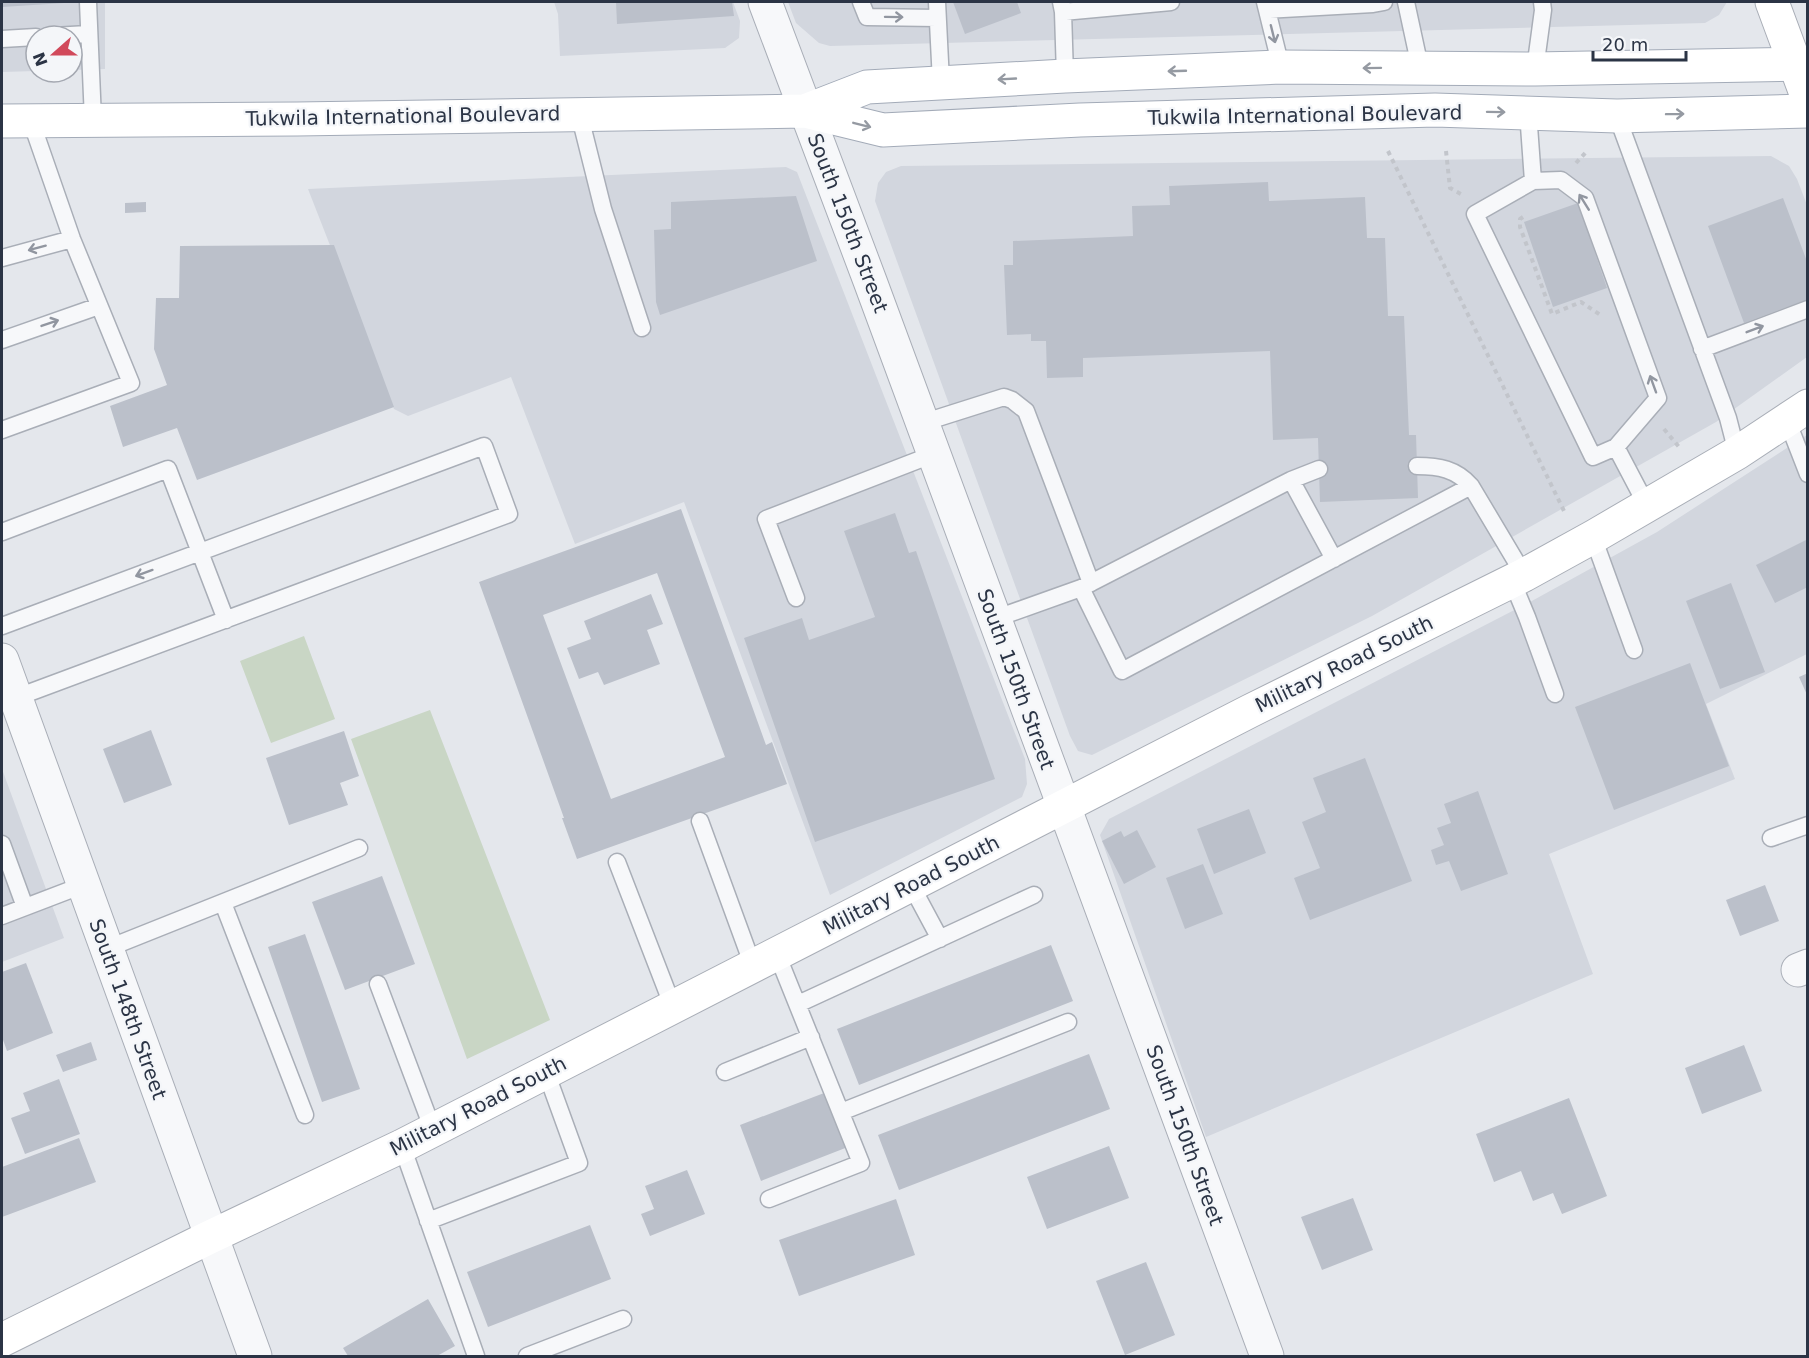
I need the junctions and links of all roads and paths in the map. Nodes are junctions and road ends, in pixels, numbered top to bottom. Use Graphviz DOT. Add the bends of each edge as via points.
graph roads {
  1 [pos="88,2"];
  2 [pos="765,2"];
  3 [pos="861,2"];
  4 [pos="1170,2"];
  5 [pos="1384,2"];
  6 [pos="1406,2"];
  7 [pos="1542,2"];
  8 [pos="1772,2"];
  9 [pos="1061,5"];
  10 [pos="1266,6"];
  11 [pos="937,10"];
  12 [pos="84,34"];
  13 [pos="88,34"];
  14 [pos="24,38"];
  15 [pos="2,39"];
  16 [pos="1801,64"];
  17 [pos="1281,67"];
  18 [pos="1420,67"];
  19 [pos="1535,69"];
  20 [pos="1065,76"];
  21 [pos="940,82"];
  22 [pos="1808,99"];
  23 [pos="805,111"];
  24 [pos="1808,111"];
  25 [pos="1528,112"];
  26 [pos="579,113"];
  27 [pos="1617,116"];
  28 [pos="93,120"];
  29 [pos="16,121"];
  30 [pos="1388,150"];
  31 [pos="1587,151"];
  32 [pos="1561,180"];
  33 [pos="1533,181"];
  34 [pos="1527,214"];
  35 [pos="72,239"];
  36 [pos="2,258"];
  37 [pos="99,306"];
  38 [pos="1808,309"];
  39 [pos="1606,319"];
  40 [pos="642,328"];
  41 [pos="2,340"];
  42 [pos="1702,349"];
  43 [pos="1648,410"];
  44 [pos="1797,413"];
  45 [pos="922,423"];
  46 [pos="2,430"];
  47 [pos="1616,447"];
  48 [pos="1679,447"];
  49 [pos="1737,453"];
  50 [pos="934,454"];
  51 [pos="1417,466"];
  52 [pos="1319,469"];
  53 [pos="1808,474"];
  54 [pos="1291,480"];
  55 [pos="1471,486"];
  56 [pos="1647,506"];
  57 [pos="1565,513"];
  58 [pos="2,532"];
  59 [pos="1593,537"];
  60 [pos="199,552"];
  61 [pos="1334,559"];
  62 [pos="1518,578"];
  63 [pos="1086,586"];
  64 [pos="796,598"];
  65 [pos="994,619"];
  66 [pos="226,620"];
  67 [pos="2,626"];
  68 [pos="1634,650"];
  69 [pos="2,660"];
  70 [pos="1555,693"];
  71 [pos="15,698"];
  72 [pos="1064,807"];
  73 [pos="700,821"];
  74 [pos="1808,825"];
  75 [pos="1772,838"];
  76 [pos="2,844"];
  77 [pos="359,848"];
  78 [pos="617,862"];
  79 [pos="83,885"];
  80 [pos="911,885"];
  81 [pos="1034,895"];
  82 [pos="223,903"];
  83 [pos="25,907"];
  84 [pos="2,916"];
  85 [pos="940,939"];
  86 [pos="106,949"];
  87 [pos="765,960"];
  88 [pos="378,984"];
  89 [pos="798,1004"];
  90 [pos="673,1007"];
  91 [pos="1068,1022"];
  92 [pos="811,1037"];
  93 [pos="546,1072"];
  94 [pos="725,1072"];
  95 [pos="841,1113"];
  96 [pos="305,1115"];
  97 [pos="433,1130"];
  98 [pos="402,1146"];
  99 [pos="769,1199"];
  100 [pos="428,1221"];
  101 [pos="210,1237"];
  102 [pos="623,1319"];
  103 [pos="2,1340"];
  104 [pos="255,1356"];
  105 [pos="476,1356"];
  106 [pos="528,1356"];
  107 [pos="1267,1356"];
  1 -- 13 [label="lane"];
  2 -- 23 [label="street, South 150th Street"];
  3 -- 11 [label="lane, one-way" via="867,17"];
  4 -- 9 [label="lane"];
  5 -- 10 [label="lane"];
  6 -- 18 [label="lane"];
  7 -- 19 [label="lane"];
  8 -- 16 [label="main road"];
  9 -- 20 [label="lane"];
  10 -- 17 [label="lane, one-way"];
  11 -- 21 [label="lane"];
  12 -- 13 [label="lane"];
  13 -- 28 [label="lane"];
  14 -- 15 [label="lane"];
  16 -- 19 [label="main road, Tukwila International Boulevard"];
  16 -- 22 [label="main road"];
  18 -- 17 [label="main road, Tukwila International Boulevard, one-way"];
  17 -- 20 [label="main road, Tukwila International Boulevard, one-way"];
  18 -- 19 [label="main road, Tukwila International Boulevard"];
  20 -- 21 [label="main road, Tukwila International Boulevard, one-way"];
  21 -- 23 [label="main road, Tukwila International Boulevard" via="867,87"];
  23 -- 25 [label="main road, Tukwila International Boulevard, one-way" via="883,130 1314,113"];
  23 -- 26 [label="main road, Tukwila International Boulevard"];
  23 -- 45 [label="street, South 150th Street"];
  27 -- 24 [label="main road, Tukwila International Boulevard, one-way"];
  25 -- 27 [label="main road, Tukwila International Boulevard"];
  25 -- 33 [label="lane"];
  26 -- 28 [label="main road, Tukwila International Boulevard"];
  26 -- 40 [label="lane" via="603,209"];
  27 -- 42 [label="lane"];
  28 -- 29 [label="main road, Tukwila International Boulevard"];
  29 -- 35 [label="lane"];
  30 -- 57 [label="path"];
  31 -- 32 [label="path"];
  32 -- 33 [label="lane"];
  43 -- 32 [label="lane, one-way" via="1658,398 1585,198"];
  33 -- 47 [label="lane" via="1475,214 1593,457"];
  34 -- 39 [label="path" via="1520,219 1520,227 1552,314 1581,302"];
  35 -- 36 [label="lane, one-way"];
  35 -- 37 [label="lane"];
  41 -- 37 [label="lane, one-way"];
  37 -- 46 [label="lane" via="131,383"];
  42 -- 38 [label="lane, one-way"];
  42 -- 49 [label="lane"];
  43 -- 47 [label="lane"];
  43 -- 48 [label="path"];
  44 -- 49 [label="main road, Military Road South"];
  44 -- 53 [label="lane"];
  45 -- 50 [label="street, South 150th Street"];
  45 -- 63 [label="lane" via="1004,397 1026,411"];
  47 -- 56 [label="lane"];
  49 -- 56 [label="main road, Military Road South"];
  50 -- 64 [label="lane" via="766,519"];
  50 -- 65 [label="street, South 150th Street"];
  51 -- 55 [label="lane" via="1452,471"];
  52 -- 54 [label="lane"];
  54 -- 61 [label="lane"];
  54 -- 63 [label="lane"];
  55 -- 61 [label="lane"];
  55 -- 62 [label="lane"];
  56 -- 59 [label="main road, Military Road South"];
  58 -- 60 [label="lane" via="168,469"];
  59 -- 62 [label="main road, Military Road South"];
  59 -- 68 [label="lane"];
  60 -- 66 [label="lane"];
  60 -- 66 [label="lane" via="484,446 510,514"];
  60 -- 67 [label="lane, one-way"];
  61 -- 63 [label="lane" via="1122,671"];
  62 -- 70 [label="lane" via="1527,617"];
  62 -- 72 [label="main road, Military Road South"];
  63 -- 65 [label="lane"];
  65 -- 72 [label="street, South 150th Street"];
  66 -- 71 [label="lane"];
  69 -- 71 [label="street, South 148th Street"];
  71 -- 79 [label="street, South 148th Street"];
  72 -- 80 [label="main road, Military Road South"];
  72 -- 107 [label="street, South 150th Street"];
  73 -- 87 [label="lane"];
  74 -- 75 [label="lane"];
  76 -- 83 [label="lane"];
  77 -- 82 [label="lane"];
  78 -- 90 [label="lane"];
  79 -- 83 [label="lane"];
  79 -- 86 [label="street, South 148th Street"];
  80 -- 85 [label="lane"];
  80 -- 87 [label="main road, Military Road South"];
  81 -- 85 [label="lane"];
  82 -- 86 [label="lane"];
  82 -- 96 [label="lane"];
  83 -- 84 [label="lane"];
  85 -- 89 [label="lane"];
  86 -- 101 [label="street, South 148th Street"];
  87 -- 89 [label="lane"];
  87 -- 90 [label="main road, Military Road South"];
  88 -- 97 [label="lane"];
  89 -- 92 [label="lane"];
  90 -- 93 [label="main road, Military Road South"];
  91 -- 95 [label="lane"];
  92 -- 94 [label="lane"];
  92 -- 95 [label="lane"];
  93 -- 97 [label="main road, Military Road South"];
  93 -- 100 [label="lane" via="579,1163"];
  95 -- 99 [label="lane" via="861,1162"];
  97 -- 98 [label="main road, Military Road South"];
  98 -- 100 [label="lane"];
  98 -- 101 [label="main road, Military Road South"];
  100 -- 105 [label="lane"];
  101 -- 103 [label="main road, Military Road South"];
  101 -- 104 [label="street, South 148th Street"];
  102 -- 106 [label="lane"];
}
